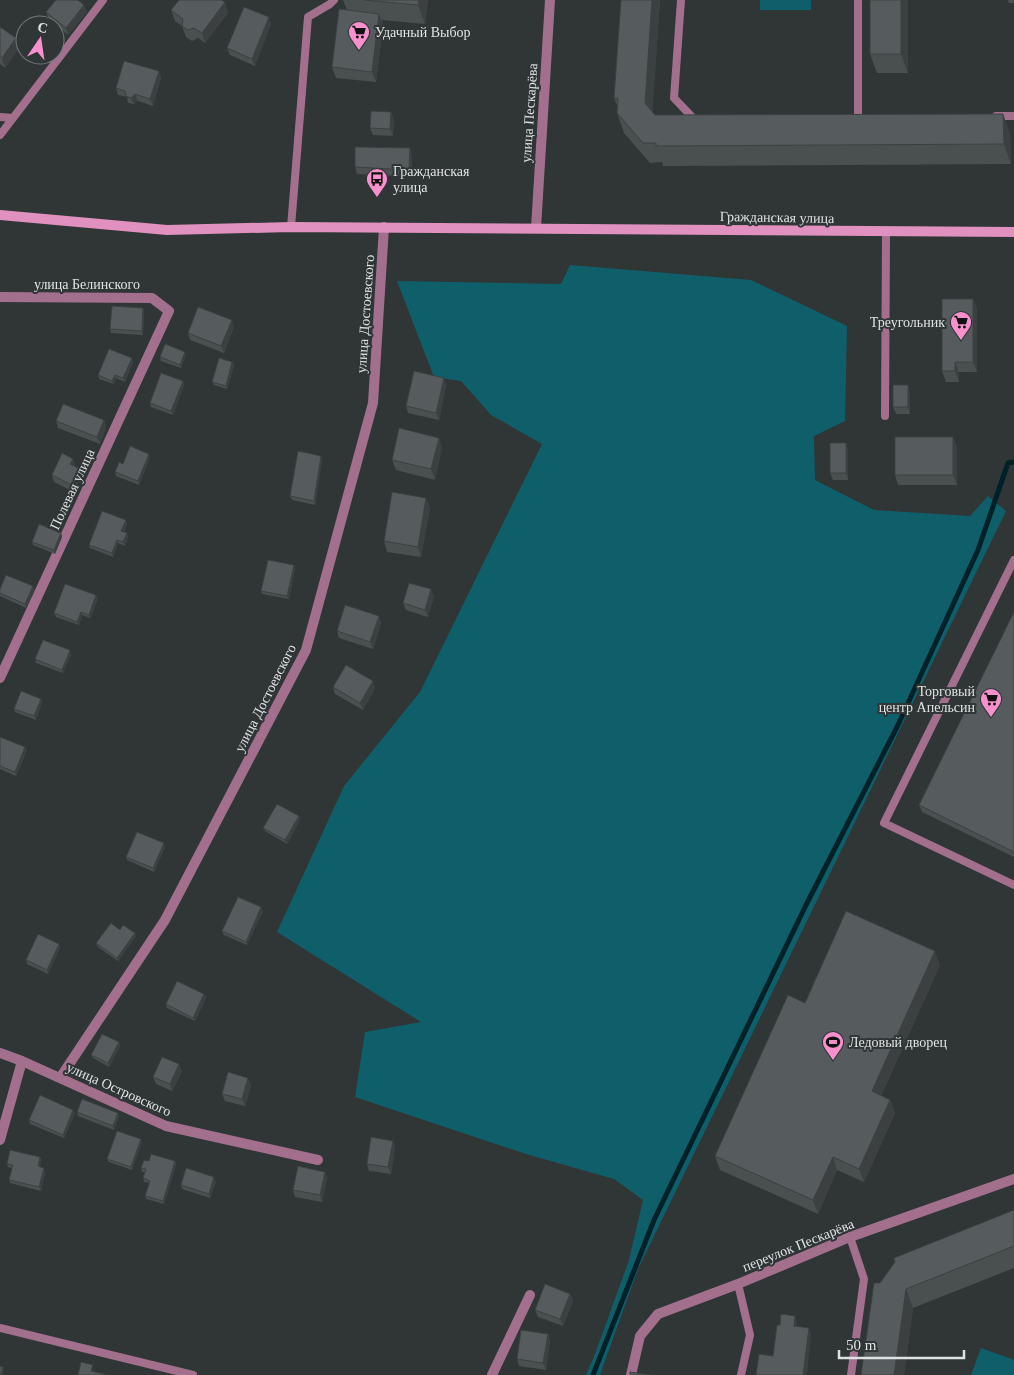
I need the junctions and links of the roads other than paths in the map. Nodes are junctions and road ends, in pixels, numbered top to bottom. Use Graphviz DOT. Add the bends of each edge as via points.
graph roads {
  1 [pos="103,0"];
  2 [pos="334,0"];
  3 [pos="550,0"];
  4 [pos="682,0"];
  5 [pos="858,0"];
  6 [pos="985,116"];
  7 [pos="1014,116"];
  8 [pos="0,117"];
  9 [pos="868,117"];
  10 [pos="13,118"];
  11 [pos="848,118"];
  12 [pos="858,118"];
  13 [pos="704,119"];
  14 [pos="0,135"];
  15 [pos="0,215"];
  16 [pos="291,227"];
  17 [pos="384,227"];
  18 [pos="536,228"];
  19 [pos="886,232"];
  20 [pos="1014,232"];
  21 [pos="0,297"];
  22 [pos="169,311"];
  23 [pos="885,416"];
  24 [pos="1014,560"];
  25 [pos="0,678"];
  26 [pos="1014,885"];
  27 [pos="0,1054"];
  28 [pos="22,1061"];
  29 [pos="60,1078"];
  30 [pos="0,1140"];
  31 [pos="318,1160"];
  32 [pos="1014,1179"];
  33 [pos="850,1238"];
  34 [pos="738,1284"];
  35 [pos="530,1295"];
  36 [pos="0,1328"];
  37 [pos="193,1375"];
  38 [pos="492,1375"];
  39 [pos="631,1375"];
  40 [pos="741,1375"];
  41 [pos="851,1375"];
  1 -- 10 [label="lane"];
  2 -- 16 [label="lane" via="308,17"];
  3 -- 18 [label="street, улица Пескарёва"];
  4 -- 13 [label="lane" via="674,98 694,119"];
  5 -- 12 [label="lane"];
  6 -- 7 [label="lane"];
  8 -- 10 [label="lane"];
  9 -- 12 [label="lane"];
  10 -- 14 [label="lane"];
  11 -- 12 [label="lane"];
  15 -- 16 [label="main road, Гражданская улица" via="167,230"];
  16 -- 17 [label="main road, Гражданская улица"];
  17 -- 18 [label="main road, Гражданская улица"];
  17 -- 29 [label="street, улица Достоевского" via="373,403 306,650 165,920"];
  18 -- 19 [label="main road, Гражданская улица"];
  19 -- 20 [label="main road, Гражданская улица"];
  19 -- 23 [label="lane"];
  21 -- 22 [label="street, улица Белинского" via="152,298"];
  22 -- 25 [label="street, Полевая улица"];
  24 -- 26 [label="lane" via="884,823"];
  27 -- 28 [label="street, улица Островского"];
  28 -- 29 [label="street, улица Островского"];
  28 -- 30 [label="street"];
  29 -- 31 [label="street, улица Островского" via="166,1126"];
  32 -- 33 [label="street, переулок Пескарёва"];
  33 -- 34 [label="street, переулок Пескарёва"];
  33 -- 41 [label="lane" via="864,1279"];
  34 -- 39 [label="street, переулок Пескарёва" via="658,1314 640,1336"];
  34 -- 40 [label="lane" via="750,1335"];
  35 -- 38 [label="street"];
  36 -- 37 [label="lane"];
}
